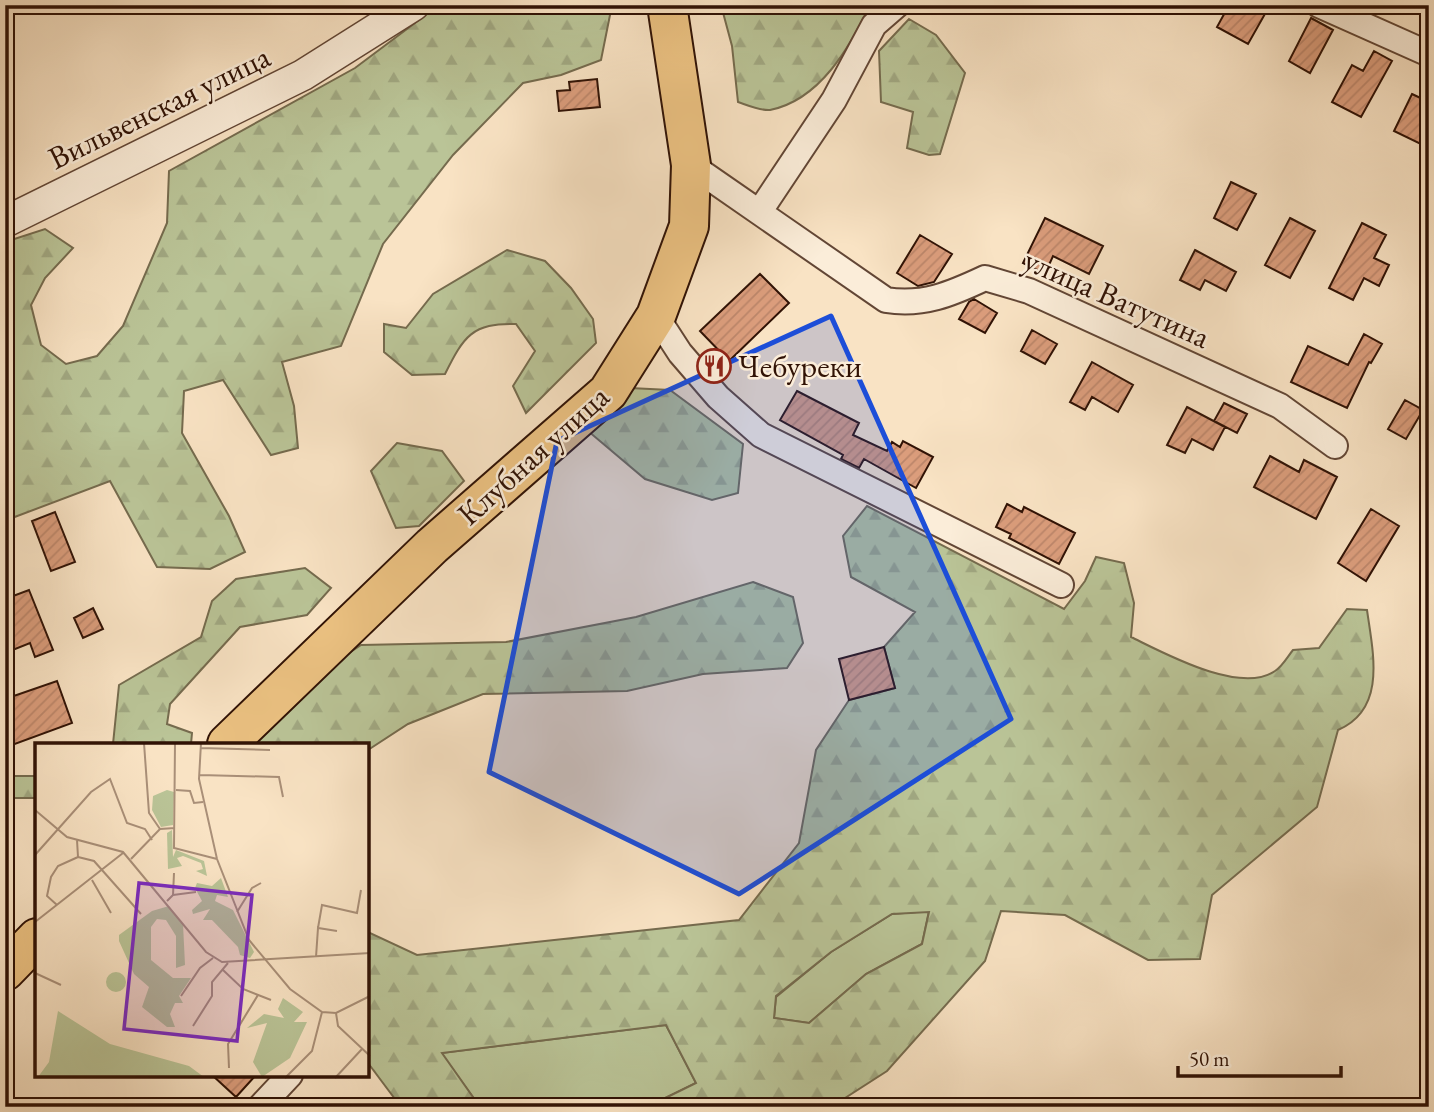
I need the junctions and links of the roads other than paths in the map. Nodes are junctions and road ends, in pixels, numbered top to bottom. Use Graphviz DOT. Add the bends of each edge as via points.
graph roads {
  1 [pos="414,5"];
  2 [pos="667,5"];
  3 [pos="897,5"];
  4 [pos="1319,5"];
  5 [pos="1429,54"];
  6 [pos="691,165"];
  7 [pos="760,211"];
  8 [pos="5,222"];
  9 [pos="656,316"];
  10 [pos="1335,446"];
  11 [pos="1060,585"];
  12 [pos="228,743"];
  13 [pos="35,940"];
  14 [pos="5,971"];
  15 [pos="288,1077"];
  16 [pos="260,1107"];
  1 -- 8 [label="street, Вильвенская улица" via="303,75"];
  2 -- 6 [label="main road, Клубная улица"];
  3 -- 7 [label="street" via="874,25 834,100"];
  4 -- 5 [label="street"];
  6 -- 7 [label="street, улица Ватутина"];
  6 -- 9 [label="main road, Клубная улица" via="689,226"];
  7 -- 10 [label="street, улица Ватутина" via="886,300 928,301 985,278 1029,291 1280,406"];
  9 -- 11 [label="street" via="718,397 761,435"];
  9 -- 12 [label="main road, Клубная улица" via="608,392 432,546"];
  13 -- 14 [label="main road"];
  15 -- 16 [label="street"];
}
